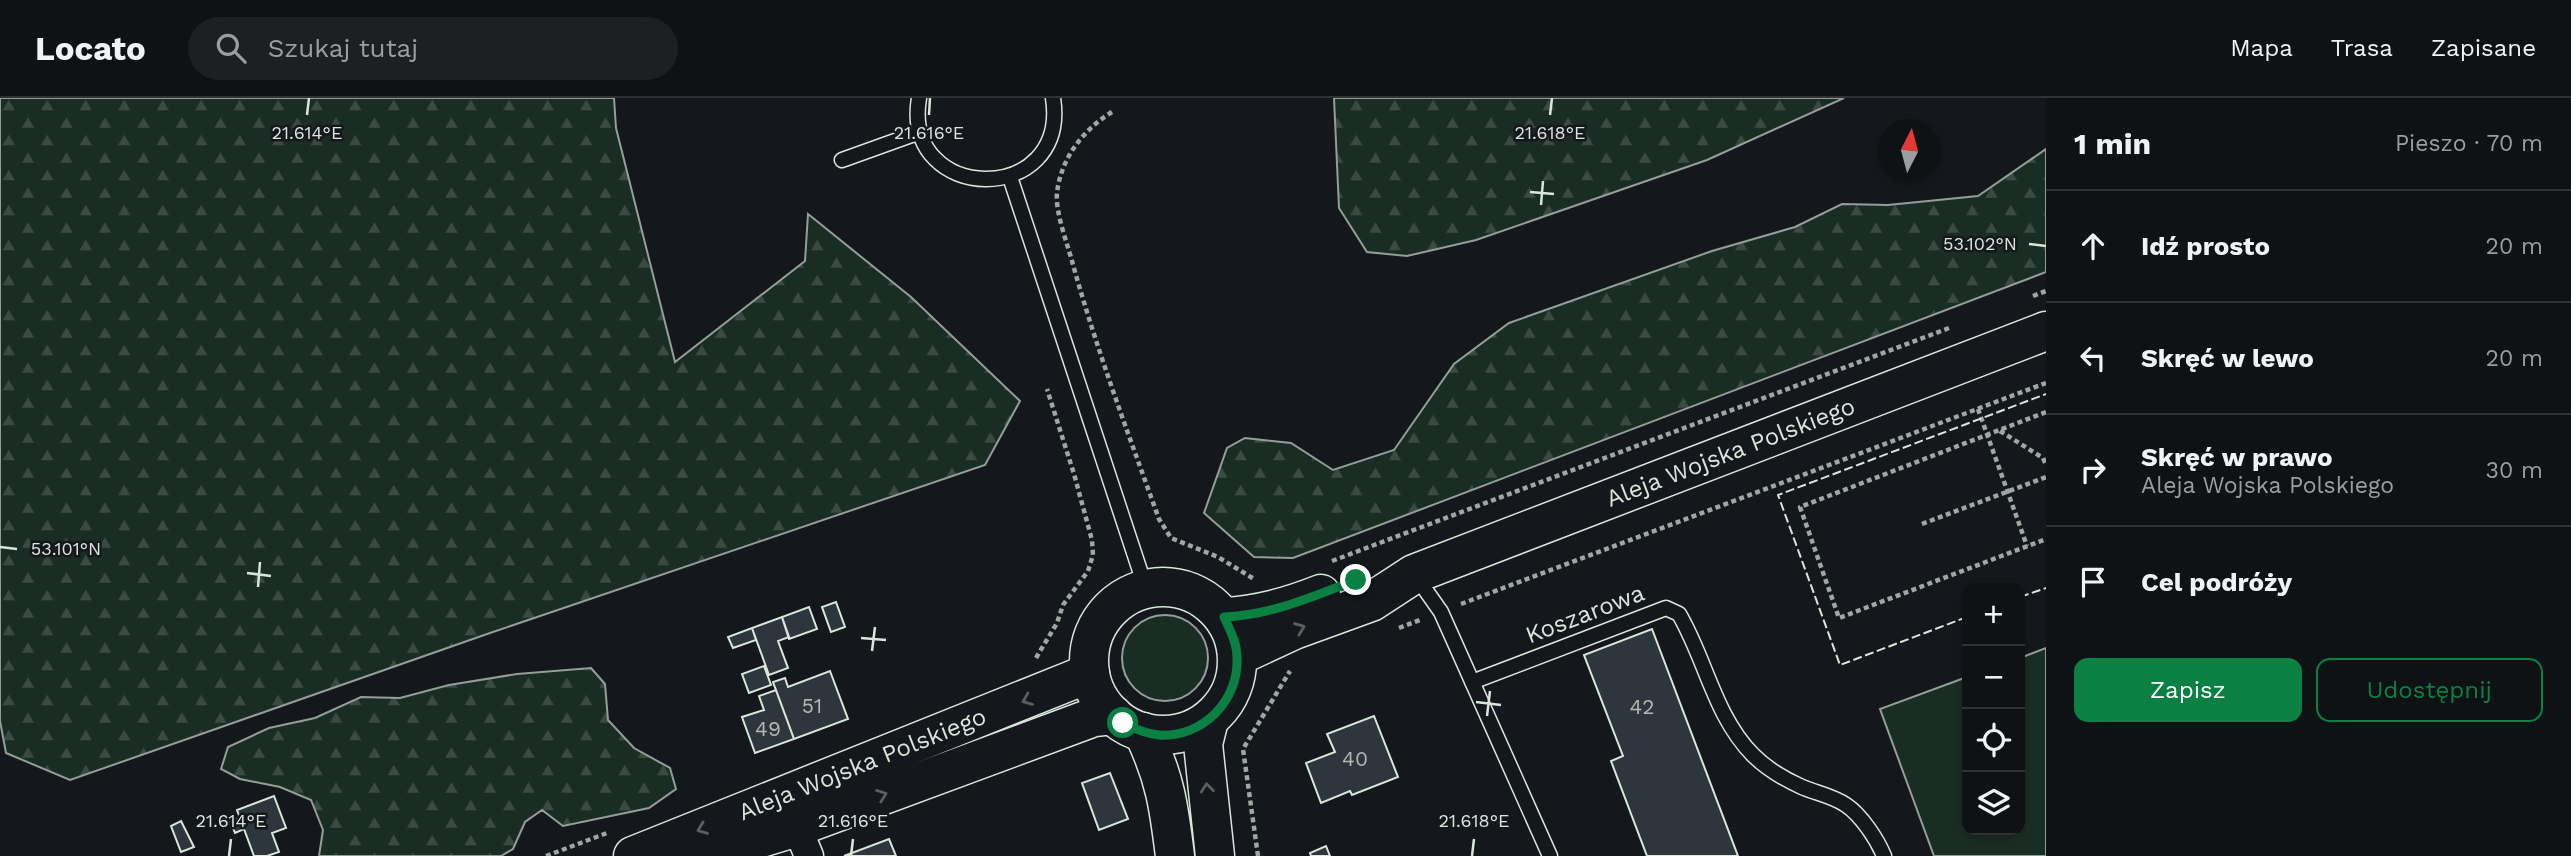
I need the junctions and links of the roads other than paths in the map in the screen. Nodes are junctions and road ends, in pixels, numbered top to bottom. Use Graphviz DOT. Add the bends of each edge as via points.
graph roads {
  1 [pos="919,98"];
  2 [pos="1053,98"];
  3 [pos="920,132"];
  4 [pos="842,160"];
  5 [pos="1010,177"];
  6 [pos="2046,331"];
  7 [pos="1414,574"];
  8 [pos="1146,589"];
  9 [pos="1224,617"];
  10 [pos="1238,656"];
  11 [pos="1090,673"];
  12 [pos="1472,682"];
  13 [pos="1209,720"];
  14 [pos="1128,724"];
  15 [pos="803,841"];
  16 [pos="633,856"];
  17 [pos="702,856"];
  18 [pos="1175,856"];
  19 [pos="1216,856"];
  20 [pos="1550,856"];
  21 [pos="1884,856"];
  1 -- 3 [label="lane"];
  2 -- 5 [label="lane" via="1052,133 1042,152"];
  3 -- 4 [label="lane"];
  3 -- 5 [label="lane" via="939,163 954,173 990,181"];
  5 -- 8 [label="lane"];
  6 -- 7 [label="main road, Aleja Wojska Polskiego"];
  7 -- 9 [label="main road, Aleja Wojska Polskiego" via="1356,580 1284,608"];
  10 -- 7 [label="main road, Aleja Wojska Polskiego, one-way" via="1371,602"];
  7 -- 12 [label="lane" via="1441,612"];
  8 -- 9 [label="main road" via="1188,591"];
  8 -- 11 [label="main road" via="1127,596 1101,620 1089,655"];
  9 -- 10 [label="main road"];
  10 -- 13 [label="main road" via="1231,691"];
  11 -- 14 [label="main road" via="1095,691"];
  11 -- 16 [label="main road, Aleja Wojska Polskiego, one-way"];
  12 -- 20 [label="lane"];
  12 -- 21 [label="lane, Koszarowa" via="1666,608 1679,614 1710,689 1752,755 1782,776 1847,805"];
  13 -- 14 [label="main road" via="1178,734 1160,735"];
  19 -- 13 [label="main road, one-way" via="1203,744"];
  15 -- 14 [label="main road, Aleja Wojska Polskiego, one-way" via="1054,731 1094,717"];
  14 -- 18 [label="main road" via="1156,757 1166,789"];
  15 -- 17 [label="main road, Aleja Wojska Polskiego"];
}
